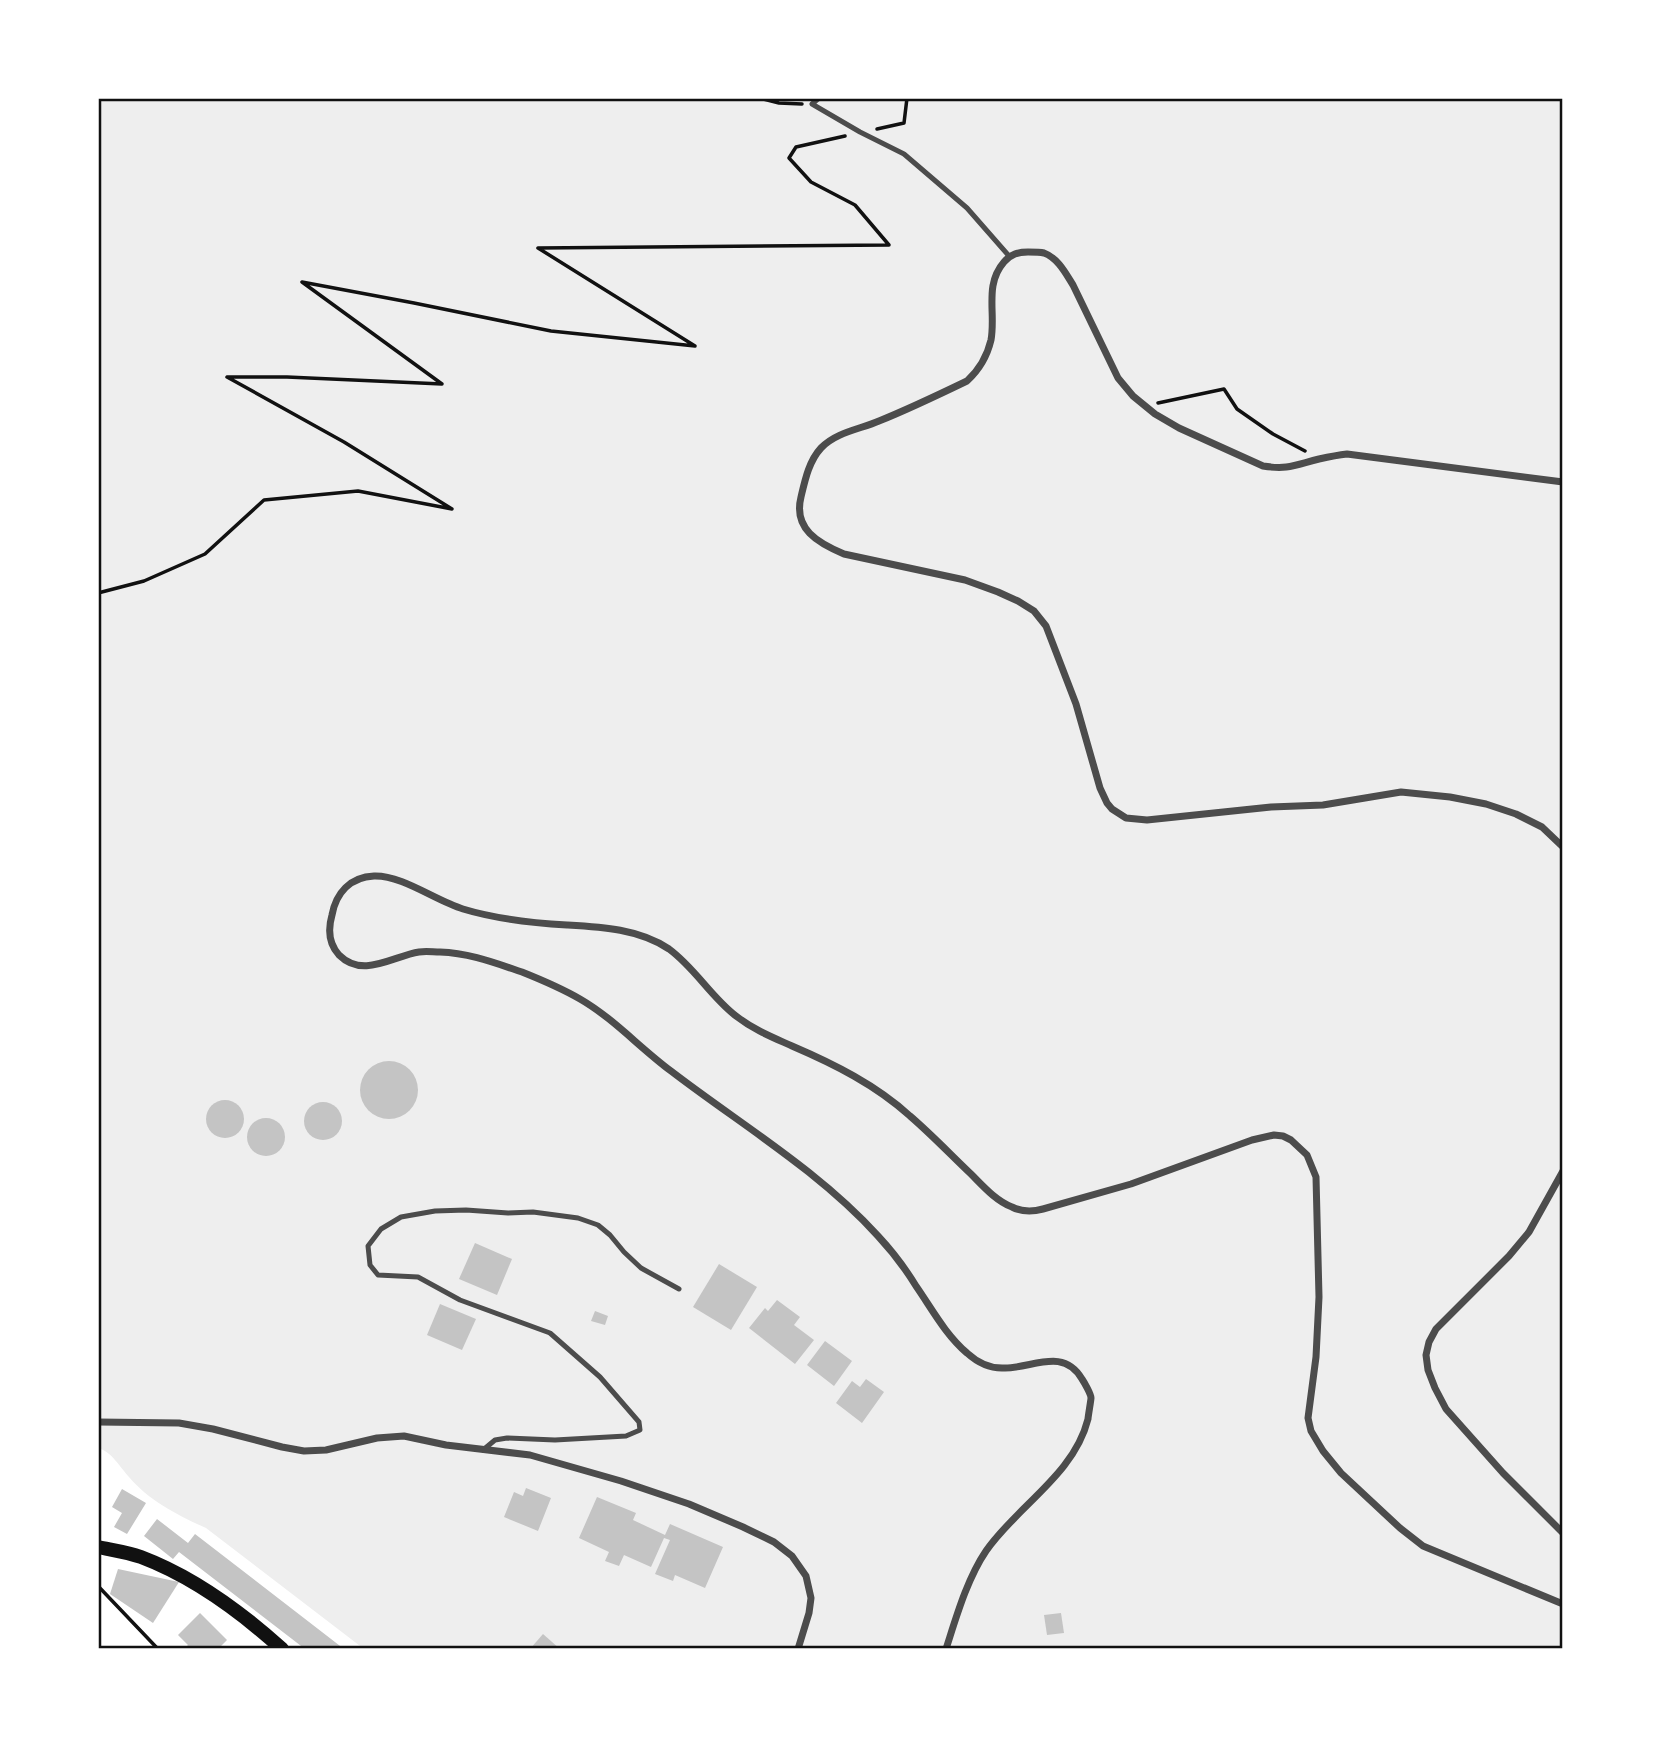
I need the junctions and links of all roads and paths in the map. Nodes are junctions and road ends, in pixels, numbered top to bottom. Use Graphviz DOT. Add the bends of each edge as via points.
graph roads {
  1 [pos="759,98"];
  2 [pos="818,98"];
  3 [pos="907,98"];
  4 [pos="812,104"];
  5 [pos="860,132"];
  6 [pos="1009,256"];
  7 [pos="1155,414"];
  8 [pos="1319,459"];
  9 [pos="1563,482"];
  10 [pos="98,593"];
  11 [pos="1563,847"];
  12 [pos="1563,1171"];
  13 [pos="679,1289"];
  14 [pos="98,1422"];
  15 [pos="483,1450"];
  16 [pos="1563,1533"];
  17 [pos="98,1547"];
  18 [pos="98,1586"];
  19 [pos="1563,1604"];
  20 [pos="158,1649"];
  21 [pos="282,1649"];
  22 [pos="798,1649"];
  23 [pos="946,1649"];
  1 -- 4 [label="path"];
  2 -- 4 [label="lane"];
  3 -- 5 [label="path" via="904,123"];
  4 -- 5 [label="lane"];
  5 -- 6 [label="lane" via="904,153 967,208"];
  5 -- 10 [label="path" via="796,147 789,158 811,182 855,205 889,245 538,248 695,346 551,331 302,282 442,384 227,377 452,509 358,491 264,500 205,554 144,581"];
  6 -- 7 [label="street" via="1044,253 1055,260 1073,285 1118,379"];
  6 -- 11 [label="street" via="993,279 991,339 975,374 967,382 822,446 812,460 800,500 799,514 808,532 844,554 965,580 1034,611 1045,626 1076,704 1100,788 1112,809 1126,818 1323,805 1401,792 1450,797 1516,814 1542,827"];
  7 -- 8 [label="street" via="1263,466 1289,468"];
  7 -- 8 [label="path" via="1157,403 1224,389 1237,409"];
  8 -- 9 [label="street" via="1347,454"];
  12 -- 16 [label="street" via="1529,1231 1436,1329 1426,1355 1446,1409"];
  13 -- 15 [label="lane" via="641,1268 598,1225 578,1218 533,1212 435,1211 401,1217 381,1229 368,1246 370,1265 378,1275 418,1277 460,1300 550,1333 600,1377 639,1422 640,1430 626,1436 507,1437"];
  14 -- 15 [label="street" via="179,1423 304,1451 404,1436"];
  15 -- 22 [label="street" via="530,1455 621,1481 689,1504 774,1542 792,1556 806,1576 811,1598"];
  17 -- 21 [label="main road" via="138,1556 200,1586"];
  18 -- 20 [label="path"];
  19 -- 23 [label="street" via="1423,1546 1341,1473 1311,1431 1308,1418 1320,1297 1316,1177 1307,1155 1292,1140 1274,1135 1252,1140 1131,1184 1031,1212 1018,1210 992,1195 880,1091 742,1021 667,948 617,929 478,913 385,877 348,883 333,907 330,931 334,948 346,960 366,966 419,952 448,952 549,982 583,1001 797,1163 864,1221 914,1281 946,1332 973,1359 1008,1369 1060,1361 1077,1371 1091,1398 1080,1441 1057,1474 982,1557"];
}
